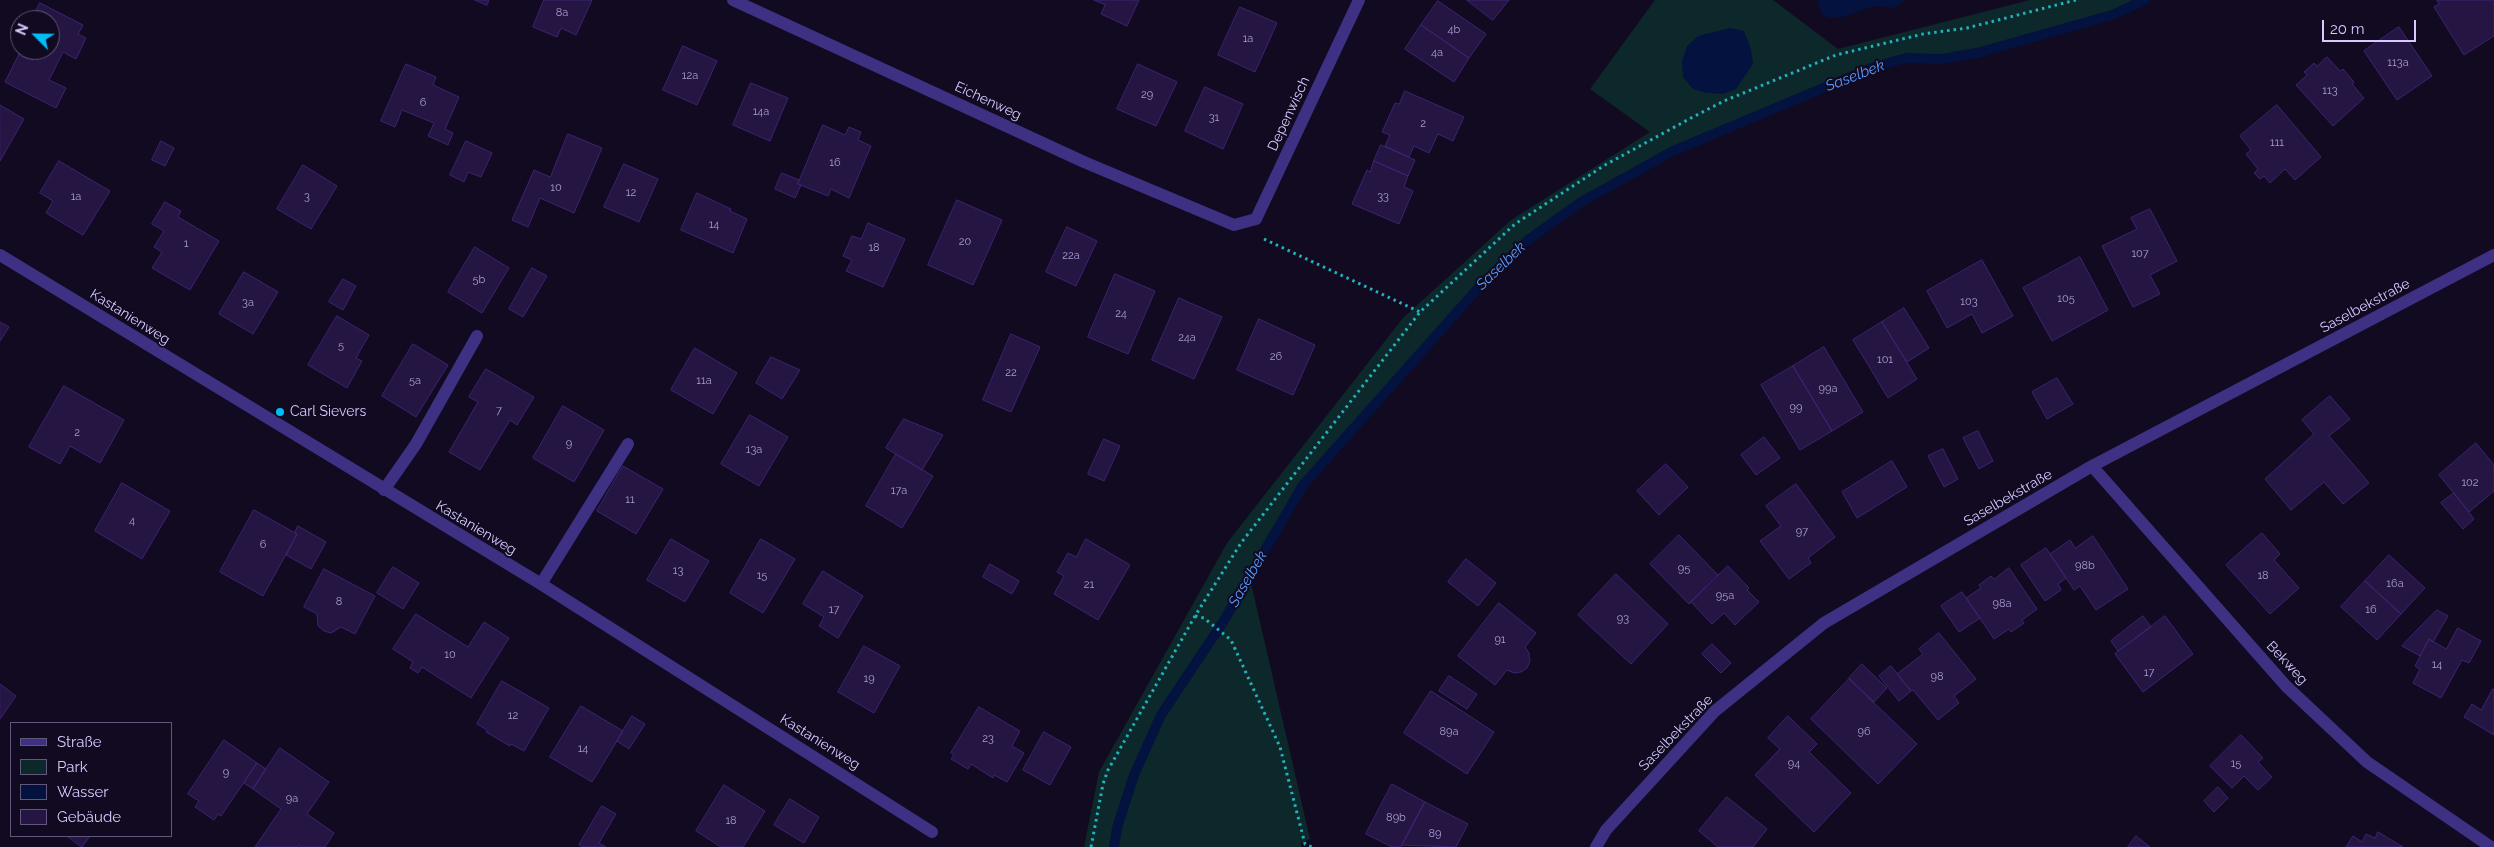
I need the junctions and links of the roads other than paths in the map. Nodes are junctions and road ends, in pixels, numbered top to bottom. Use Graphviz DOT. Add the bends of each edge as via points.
graph roads {
  1 [pos="733,0"];
  2 [pos="1359,0"];
  3 [pos="1234,225"];
  4 [pos="0,255"];
  5 [pos="2494,255"];
  6 [pos="478,336"];
  7 [pos="628,444"];
  8 [pos="2092,466"];
  9 [pos="384,490"];
  10 [pos="541,584"];
  11 [pos="932,832"];
  12 [pos="1596,847"];
  13 [pos="2491,847"];
  1 -- 3 [label="street, Eichenweg" via="1084,162"];
  2 -- 3 [label="street, Depenwisch" via="1256,219"];
  4 -- 9 [label="street, Kastanienweg"];
  5 -- 8 [label="street, Saselbekstraße"];
  6 -- 9 [label="street" via="416,444"];
  7 -- 10 [label="street"];
  8 -- 12 [label="street, Saselbekstraße" via="1824,622 1715,711 1606,830"];
  8 -- 13 [label="street, Bekweg" via="2286,686 2367,762"];
  9 -- 10 [label="street, Kastanienweg"];
  10 -- 11 [label="street, Kastanienweg"];
}
